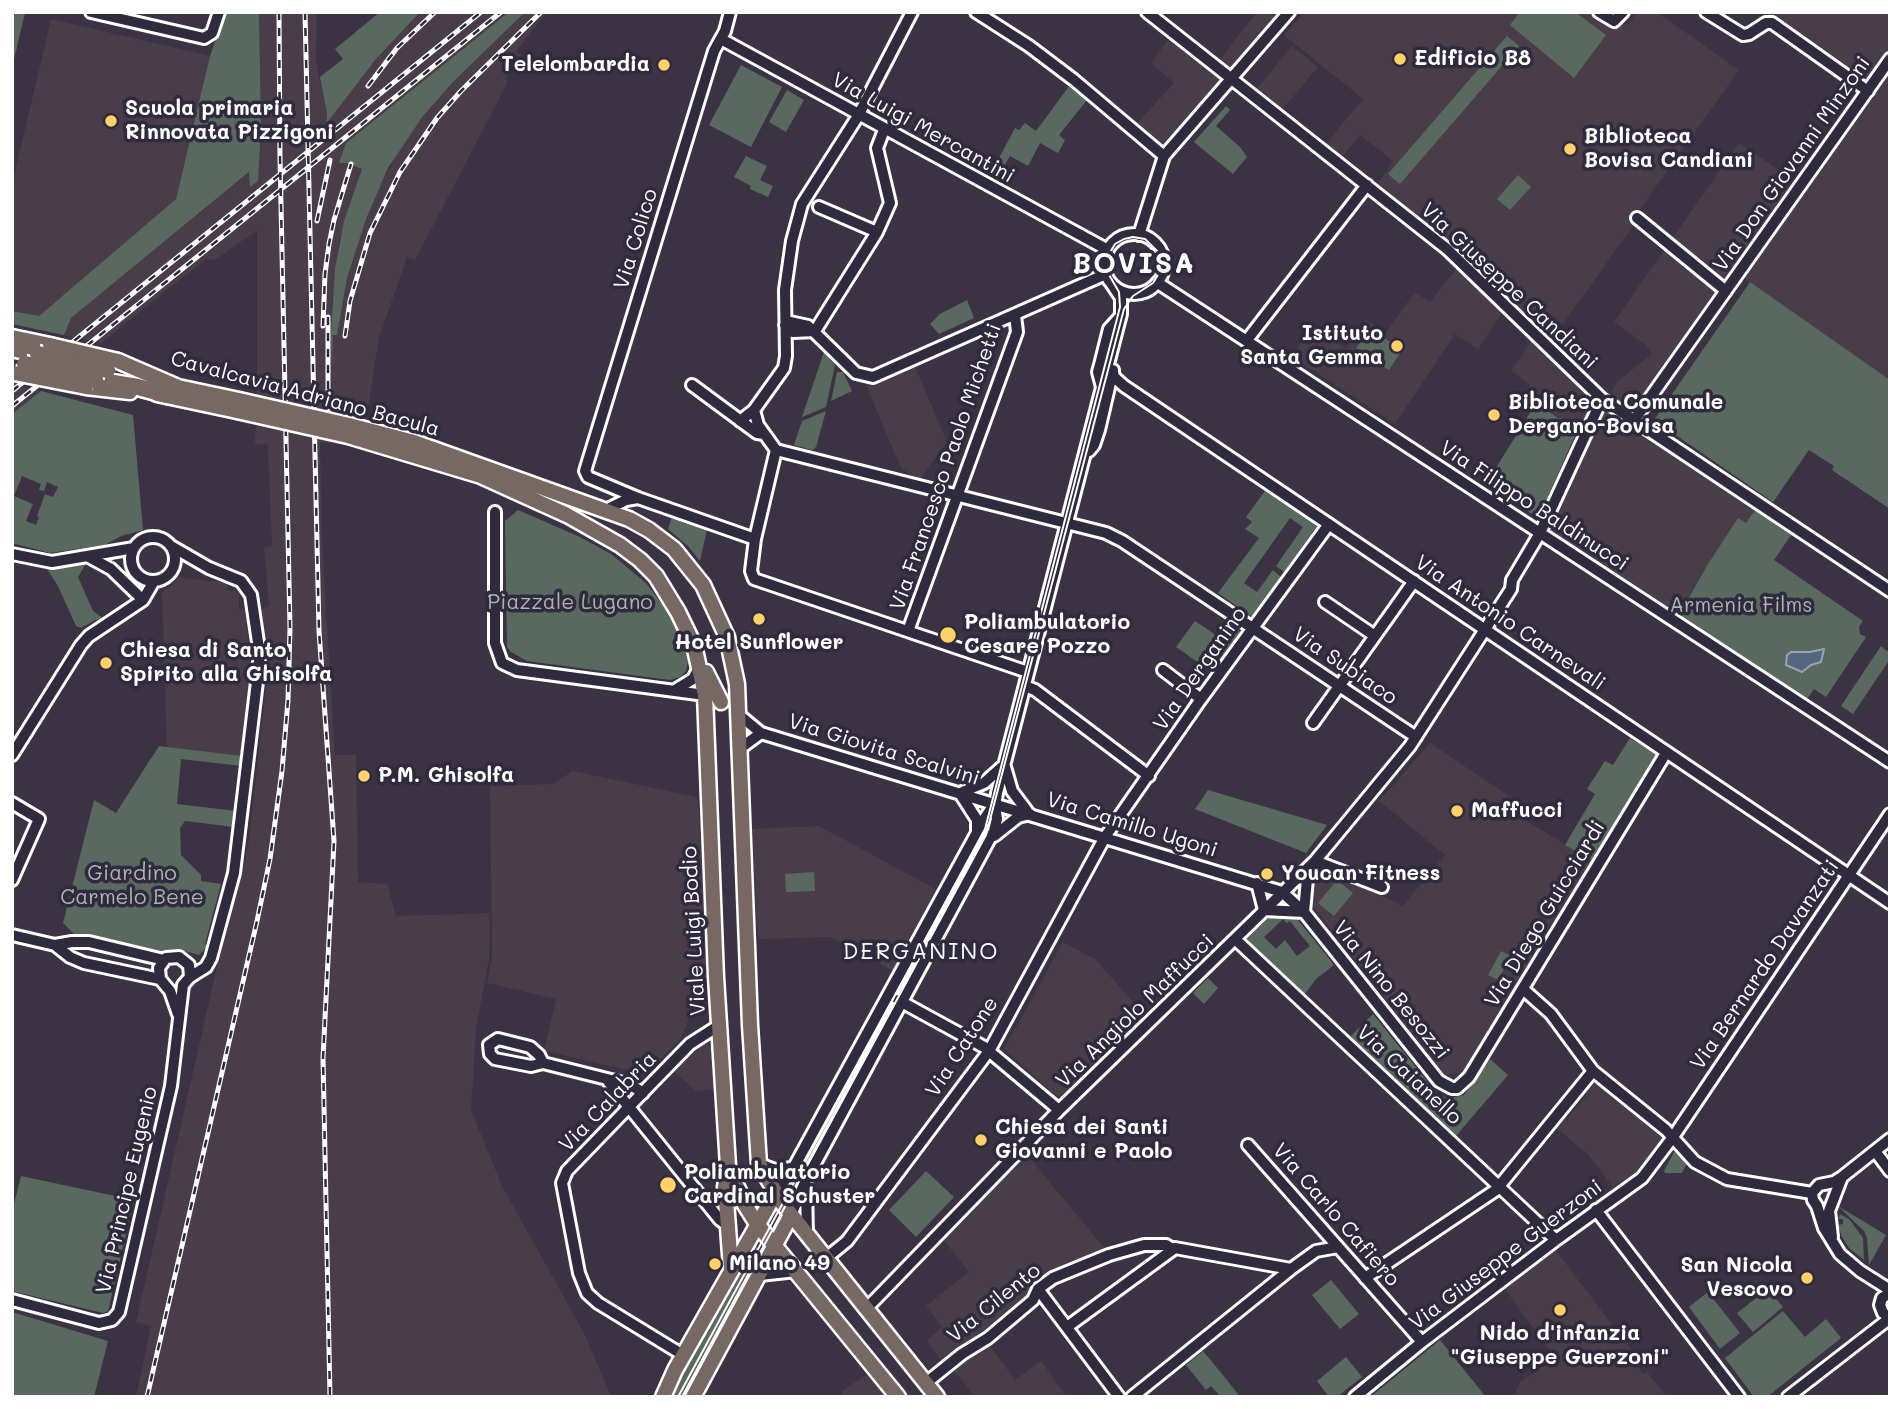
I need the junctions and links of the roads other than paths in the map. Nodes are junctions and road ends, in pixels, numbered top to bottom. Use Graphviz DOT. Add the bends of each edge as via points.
graph roads {
  1 [pos="91,12"];
  2 [pos="219,12"];
  3 [pos="730,12"];
  4 [pos="912,12"];
  5 [pos="976,12"];
  6 [pos="1147,12"];
  7 [pos="1289,12"];
  8 [pos="1600,12"];
  9 [pos="1623,12"];
  10 [pos="1706,12"];
  11 [pos="721,39"];
  12 [pos="1890,60"];
  13 [pos="1232,79"];
  14 [pos="1868,91"];
  15 [pos="858,116"];
  16 [pos="884,130"];
  17 [pos="1164,156"];
  18 [pos="1367,186"];
  19 [pos="811,204"];
  20 [pos="1637,218"];
  21 [pos="877,232"];
  22 [pos="1139,235"];
  23 [pos="1108,250"];
  24 [pos="1109,279"];
  25 [pos="1158,283"];
  26 [pos="1726,291"];
  27 [pos="1144,292"];
  28 [pos="1121,314"];
  29 [pos="1015,315"];
  30 [pos="785,325"];
  31 [pos="815,331"];
  32 [pos="12,337"];
  33 [pos="1247,340"];
  34 [pos="12,348"];
  35 [pos="1110,355"];
  36 [pos="25,361"];
  37 [pos="1113,372"];
  38 [pos="102,374"];
  39 [pos="692,385"];
  40 [pos="1102,389"];
  41 [pos="173,391"];
  42 [pos="1602,399"];
  43 [pos="754,410"];
  44 [pos="1635,419"];
  45 [pos="740,421"];
  46 [pos="764,434"];
  47 [pos="776,450"];
  48 [pos="1084,459"];
  49 [pos="610,486"];
  50 [pos="541,494"];
  51 [pos="957,497"];
  52 [pos="638,498"];
  53 [pos="622,501"];
  54 [pos="608,509"];
  55 [pos="495,512"];
  56 [pos="1067,523"];
  57 [pos="1329,524"];
  58 [pos="1540,533"];
  59 [pos="755,539"];
  60 [pos="171,546"];
  61 [pos="134,548"];
  62 [pos="12,554"];
  63 [pos="110,554"];
  64 [pos="89,557"];
  65 [pos="131,561"];
  66 [pos="174,566"];
  67 [pos="209,568"];
  68 [pos="154,581"];
  69 [pos="1414,581"];
  70 [pos="1890,591"];
  71 [pos="143,600"];
  72 [pos="1325,602"];
  73 [pos="1252,628"];
  74 [pos="1486,630"];
  75 [pos="908,631"];
  76 [pos="1375,636"];
  77 [pos="694,645"];
  78 [pos="700,666"];
  79 [pos="1163,670"];
  80 [pos="1028,671"];
  81 [pos="1025,686"];
  82 [pos="1340,686"];
  83 [pos="674,691"];
  84 [pos="705,695"];
  85 [pos="1201,699"];
  86 [pos="721,702"];
  87 [pos="738,714"];
  88 [pos="1313,723"];
  89 [pos="761,733"];
  90 [pos="1416,737"];
  91 [pos="738,750"];
  92 [pos="1666,752"];
  93 [pos="12,755"];
  94 [pos="1006,758"];
  95 [pos="1890,762"];
  96 [pos="1149,776"];
  97 [pos="957,793"];
  98 [pos="12,803"];
  99 [pos="995,803"];
  100 [pos="1032,814"];
  101 [pos="1890,814"];
  102 [pos="977,832"];
  103 [pos="1105,838"];
  104 [pos="991,841"];
  105 [pos="1311,865"];
  106 [pos="1849,875"];
  107 [pos="12,880"];
  108 [pos="1257,883"];
  109 [pos="1382,887"];
  110 [pos="1282,892"];
  111 [pos="1890,904"];
  112 [pos="1264,910"];
  113 [pos="1304,912"];
  114 [pos="12,935"];
  115 [pos="1235,939"];
  116 [pos="81,941"];
  117 [pos="55,945"];
  118 [pos="214,949"];
  119 [pos="164,960"];
  120 [pos="80,962"];
  121 [pos="188,963"];
  122 [pos="186,981"];
  123 [pos="164,983"];
  124 [pos="1523,989"];
  125 [pos="889,995"];
  126 [pos="902,1003"];
  127 [pos="178,1015"];
  128 [pos="719,1023"];
  129 [pos="699,1039"];
  130 [pos="720,1050"];
  131 [pos="989,1051"];
  132 [pos="543,1063"];
  133 [pos="1593,1071"];
  134 [pos="606,1079"];
  135 [pos="1452,1088"];
  136 [pos="643,1093"];
  137 [pos="630,1107"];
  138 [pos="1059,1111"];
  139 [pos="1673,1137"];
  140 [pos="1889,1139"];
  141 [pos="1248,1145"];
  142 [pos="1875,1151"];
  143 [pos="759,1164"];
  144 [pos="728,1166"];
  145 [pos="794,1167"];
  146 [pos="1890,1171"];
  147 [pos="1842,1177"];
  148 [pos="806,1180"];
  149 [pos="1827,1184"];
  150 [pos="1500,1185"];
  151 [pos="1812,1193"];
  152 [pos="775,1194"];
  153 [pos="1836,1194"];
  154 [pos="1817,1206"];
  155 [pos="1830,1206"];
  156 [pos="1596,1210"];
  157 [pos="791,1215"];
  158 [pos="757,1224"];
  159 [pos="727,1226"];
  160 [pos="807,1236"];
  161 [pos="1556,1240"];
  162 [pos="1832,1240"];
  163 [pos="775,1245"];
  164 [pos="1338,1247"];
  165 [pos="1174,1249"];
  166 [pos="825,1259"];
  167 [pos="731,1268"];
  168 [pos="1291,1269"];
  169 [pos="796,1271"];
  170 [pos="760,1275"];
  171 [pos="1365,1278"];
  172 [pos="1038,1289"];
  173 [pos="1888,1293"];
  174 [pos="16,1302"];
  175 [pos="866,1309"];
  176 [pos="1887,1316"];
  177 [pos="1067,1327"];
  178 [pos="1422,1342"];
  179 [pos="683,1355"];
  180 [pos="926,1382"];
  181 [pos="663,1397"];
  182 [pos="693,1397"];
  183 [pos="898,1397"];
  184 [pos="937,1397"];
  185 [pos="1119,1397"];
  186 [pos="1132,1397"];
  187 [pos="1354,1397"];
  188 [pos="1739,1397"];
  189 [pos="1788,1397"];
  1 -- 2 [label="street" via="204,38 212,33"];
  3 -- 11 [label="street, Via Colico"];
  4 -- 15 [label="street"];
  5 -- 17 [label="street" via="1074,80"];
  6 -- 13 [label="street, Via Giuseppe Candiani"];
  7 -- 13 [label="street"];
  8 -- 9 [label="street" via="1613,21"];
  10 -- 14 [label="street" via="1746,35 1772,23"];
  11 -- 15 [label="street, Via Luigi Mercantini"];
  11 -- 49 [label="street, Via Colico" via="585,468 588,477"];
  12 -- 14 [label="street, Via Don Giovanni Minzoni"];
  13 -- 17 [label="street"];
  13 -- 18 [label="street, Via Giuseppe Candiani" via="1280,122"];
  14 -- 26 [label="street, Via Don Giovanni Minzoni"];
  15 -- 16 [label="street, Via Luigi Mercantini"];
  15 -- 19 [label="street"];
  16 -- 21 [label="street" via="877,148 890,203"];
  16 -- 23 [label="street, Via Luigi Mercantini"];
  17 -- 22 [label="street"];
  18 -- 33 [label="street"];
  18 -- 42 [label="street, Via Giuseppe Candiani" via="1447,249"];
  19 -- 21 [label="street"];
  19 -- 30 [label="street" via="792,241"];
  20 -- 26 [label="street, Via Don Giovanni Minzoni"];
  21 -- 31 [label="street"];
  22 -- 23 [label="street" via="1119,238"];
  22 -- 25 [label="street" via="1153,241 1162,254 1164,270"];
  23 -- 24 [label="street" via="1104,263"];
  24 -- 27 [label="street" via="1126,293"];
  24 -- 28 [label="street" via="1121,298"];
  24 -- 29 [label="street"];
  25 -- 27 [label="street"];
  25 -- 33 [label="street, Via Filippo Baldinucci"];
  26 -- 44 [label="street, Via Don Giovanni Minzoni"];
  27 -- 28 [label="street" via="1129,300"];
  28 -- 35 [label="street"];
  28 -- 40 [label="street" via="1109,329 1098,372"];
  29 -- 31 [label="street" via="873,377 856,373"];
  29 -- 51 [label="street, Via Francesco Paolo Michetti" via="1017,332"];
  30 -- 31 [label="street" via="793,332"];
  30 -- 43 [label="street" via="784,368"];
  32 -- 36 [label="main road, Cavalcavia Adriano Bacula"];
  33 -- 58 [label="street, Via Filippo Baldinucci"];
  34 -- 36 [label="highway"];
  35 -- 37 [label="street"];
  35 -- 40 [label="street"];
  36 -- 38 [label="highway, Cavalcavia Adriano Bacula, bridge"];
  36 -- 38 [label="main road, Cavalcavia Adriano Bacula, bridge"];
  37 -- 48 [label="street" via="1098,433"];
  37 -- 57 [label="street, Via Antonio Carnevali" via="1124,386"];
  38 -- 41 [label="main road, Cavalcavia Adriano Bacula"];
  38 -- 41 [label="highway, Cavalcavia Adriano Bacula" via="138,387"];
  39 -- 45 [label="street"];
  40 -- 48 [label="street"];
  41 -- 50 [label="main road, Cavalcavia Adriano Bacula, bridge" via="349,431"];
  42 -- 44 [label="street, Via Giuseppe Candiani"];
  42 -- 58 [label="street, Via Angiolo Maffucci"];
  43 -- 45 [label="street"];
  43 -- 46 [label="street"];
  44 -- 70 [label="street, Via Giuseppe Candiani"];
  45 -- 46 [label="street"];
  46 -- 47 [label="street"];
  47 -- 51 [label="street, Via Subiaco"];
  47 -- 59 [label="street"];
  48 -- 56 [label="street"];
  49 -- 52 [label="street"];
  49 -- 53 [label="street"];
  50 -- 54 [label="main road"];
  50 -- 77 [label="main road" via="648,566"];
  51 -- 56 [label="street, Via Subiaco"];
  51 -- 75 [label="street, Via Francesco Paolo Michetti"];
  52 -- 53 [label="street"];
  52 -- 59 [label="street"];
  53 -- 54 [label="street"];
  54 -- 87 [label="main road" via="664,541 703,585 730,647"];
  55 -- 83 [label="street" via="495,643 502,663 517,670"];
  56 -- 73 [label="street, Via Subiaco" via="1122,541"];
  56 -- 80 [label="street"];
  57 -- 69 [label="street, Via Antonio Carnevali"];
  57 -- 73 [label="street, Via Derganino"];
  58 -- 74 [label="street, Via Angiolo Maffucci"];
  58 -- 95 [label="street, Via Filippo Baldinucci"];
  59 -- 75 [label="street" via="751,571 756,579"];
  60 -- 61 [label="street" via="152,537"];
  60 -- 66 [label="street"];
  60 -- 67 [label="street"];
  61 -- 63 [label="street"];
  61 -- 65 [label="street"];
  62 -- 64 [label="street" via="52,562"];
  63 -- 64 [label="street"];
  63 -- 65 [label="street"];
  64 -- 71 [label="street" via="111,569"];
  65 -- 68 [label="street" via="139,575"];
  66 -- 67 [label="street"];
  66 -- 68 [label="street"];
  67 -- 118 [label="street" via="237,578 248,589 260,658 236,863"];
  68 -- 71 [label="street"];
  69 -- 74 [label="street, Via Antonio Carnevali"];
  69 -- 76 [label="street"];
  71 -- 93 [label="street" via="80,645"];
  72 -- 76 [label="street"];
  73 -- 82 [label="street, Via Subiaco"];
  73 -- 85 [label="street, Via Derganino"];
  74 -- 90 [label="street, Via Angiolo Maffucci"];
  74 -- 92 [label="street, Via Antonio Carnevali"];
  75 -- 80 [label="street"];
  76 -- 82 [label="street"];
  77 -- 78 [label="main road"];
  77 -- 86 [label="main road"];
  78 -- 83 [label="street" via="693,679"];
  78 -- 84 [label="main road"];
  79 -- 85 [label="street"];
  80 -- 81 [label="street"];
  81 -- 94 [label="street"];
  81 -- 96 [label="street"];
  82 -- 88 [label="street"];
  82 -- 90 [label="street, Via Subiaco"];
  83 -- 84 [label="street"];
  84 -- 86 [label="main road"];
  84 -- 128 [label="main road, Viale Luigi Bodio"];
  85 -- 96 [label="street, Via Derganino"];
  86 -- 87 [label="main road"];
  87 -- 89 [label="street, Via Giovita Scalvini"];
  87 -- 91 [label="main road"];
  89 -- 91 [label="street, Via Giovita Scalvini"];
  89 -- 97 [label="street, Via Giovita Scalvini"];
  90 -- 105 [label="street, Via Angiolo Maffucci"];
  91 -- 143 [label="main road"];
  92 -- 106 [label="street, Via Antonio Carnevali"];
  92 -- 124 [label="street, Via Diego Guicciardi"];
  94 -- 97 [label="street" via="990,779"];
  94 -- 99 [label="street"];
  94 -- 100 [label="street" via="1012,791"];
  96 -- 103 [label="street, Via Derganino"];
  97 -- 99 [label="street, Via Giovita Scalvini"];
  97 -- 102 [label="street" via="973,812"];
  98 -- 107 [label="street" via="39,820"];
  99 -- 100 [label="street, Via Camillo Ugoni"];
  99 -- 102 [label="street"];
  99 -- 104 [label="street" via="997,820"];
  100 -- 103 [label="street, Via Camillo Ugoni"];
  100 -- 104 [label="street" via="1008,824"];
  101 -- 106 [label="street, Via Bernardo Davanzati"];
  102 -- 125 [label="street"];
  103 -- 108 [label="street, Via Camillo Ugoni"];
  103 -- 131 [label="street, Via Catone"];
  104 -- 126 [label="street"];
  105 -- 109 [label="street"];
  105 -- 110 [label="street, Via Angiolo Maffucci"];
  105 -- 113 [label="street, Via Nino Besozzi"];
  106 -- 111 [label="street, Via Antonio Carnevali"];
  106 -- 139 [label="street, Via Bernardo Davanzati"];
  108 -- 110 [label="street, Via Camillo Ugoni"];
  108 -- 112 [label="street"];
  110 -- 112 [label="street, Via Angiolo Maffucci"];
  110 -- 113 [label="street, Via Nino Besozzi"];
  112 -- 113 [label="street, Via Nino Besozzi"];
  112 -- 115 [label="street, Via Angiolo Maffucci"];
  113 -- 135 [label="street, Via Nino Besozzi" via="1438,1081"];
  114 -- 117 [label="street"];
  115 -- 138 [label="street, Via Angiolo Maffucci"];
  115 -- 150 [label="street, Via Caianello"];
  116 -- 117 [label="street"];
  116 -- 119 [label="street"];
  116 -- 120 [label="street" via="76,950"];
  117 -- 120 [label="street"];
  118 -- 121 [label="street" via="202,961"];
  118 -- 122 [label="street" via="208,965"];
  119 -- 121 [label="street" via="177,956"];
  119 -- 123 [label="street" via="159,970"];
  120 -- 123 [label="street"];
  121 -- 122 [label="street, Via Principe Eugenio"];
  122 -- 123 [label="street" via="173,988"];
  122 -- 127 [label="street, Via Principe Eugenio"];
  123 -- 127 [label="street, Via Principe Eugenio"];
  124 -- 133 [label="street" via="1548,1010"];
  124 -- 135 [label="street, Via Diego Guicciardi" via="1469,1077"];
  125 -- 126 [label="street"];
  125 -- 145 [label="street"];
  126 -- 131 [label="street"];
  126 -- 148 [label="street"];
  127 -- 174 [label="street, Via Principe Eugenio" via="171,1086 119,1312 112,1320 99,1322"];
  128 -- 129 [label="street, Via Calabria"];
  128 -- 130 [label="main road, Viale Luigi Bodio"];
  129 -- 130 [label="street"];
  129 -- 136 [label="street, Via Calabria"];
  130 -- 144 [label="main road, Viale Luigi Bodio"];
  131 -- 138 [label="street"];
  131 -- 166 [label="street, Via Catone" via="847,1241"];
  132 -- 134 [label="street"];
  133 -- 139 [label="street"];
  133 -- 150 [label="street"];
  134 -- 136 [label="street"];
  134 -- 137 [label="street"];
  136 -- 137 [label="street, Via Calabria"];
  137 -- 159 [label="street"];
  137 -- 179 [label="street, Via Calabria" via="563,1179 579,1273 594,1300"];
  138 -- 175 [label="street, Via Angiolo Maffucci"];
  139 -- 151 [label="street" via="1695,1162 1727,1179"];
  139 -- 156 [label="street, Via Giuseppe Guerzoni" via="1642,1178"];
  140 -- 142 [label="street"];
  141 -- 164 [label="street, Via Carlo Cafiero"];
  142 -- 146 [label="street"];
  142 -- 147 [label="street"];
  143 -- 145 [label="street" via="778,1171"];
  143 -- 152 [label="main road"];
  144 -- 158 [label="main road"];
  144 -- 159 [label="main road"];
  145 -- 152 [label="street"];
  147 -- 149 [label="street"];
  147 -- 153 [label="street"];
  148 -- 157 [label="street"];
  148 -- 160 [label="street"];
  149 -- 151 [label="street"];
  149 -- 153 [label="street"];
  150 -- 161 [label="street, Via Caianello"];
  150 -- 171 [label="street"];
  151 -- 154 [label="street"];
  152 -- 157 [label="main road"];
  152 -- 158 [label="main road"];
  153 -- 155 [label="street"];
  154 -- 155 [label="street"];
  154 -- 162 [label="street"];
  155 -- 162 [label="street"];
  156 -- 161 [label="street, Via Giuseppe Guerzoni"];
  156 -- 188 [label="street"];
  157 -- 160 [label="main road"];
  157 -- 163 [label="main road"];
  158 -- 163 [label="main road"];
  158 -- 167 [label="main road"];
  159 -- 167 [label="main road"];
  160 -- 166 [label="main road"];
  161 -- 178 [label="street, Via Giuseppe Guerzoni"];
  162 -- 173 [label="street" via="1843,1258"];
  163 -- 169 [label="main road"];
  163 -- 170 [label="main road"];
  164 -- 168 [label="street" via="1316,1251"];
  164 -- 171 [label="street, Via Carlo Cafiero"];
  165 -- 168 [label="street, Via Cilento"];
  165 -- 172 [label="street, Via Cilento" via="1160,1244 1120,1252"];
  165 -- 177 [label="street"];
  166 -- 175 [label="main road"];
  167 -- 179 [label="main road"];
  168 -- 186 [label="street"];
  169 -- 170 [label="street"];
  169 -- 183 [label="main road"];
  170 -- 182 [label="main road"];
  171 -- 178 [label="street, Via Carlo Cafiero"];
  172 -- 177 [label="street"];
  172 -- 180 [label="street, Via Cilento" via="1033,1300 988,1339"];
  173 -- 176 [label="street" via="1880,1303"];
  175 -- 180 [label="main road"];
  176 -- 189 [label="street"];
  177 -- 185 [label="street"];
  178 -- 187 [label="street, Via Giuseppe Guerzoni"];
  179 -- 181 [label="main road"];
  180 -- 184 [label="main road"];
}
